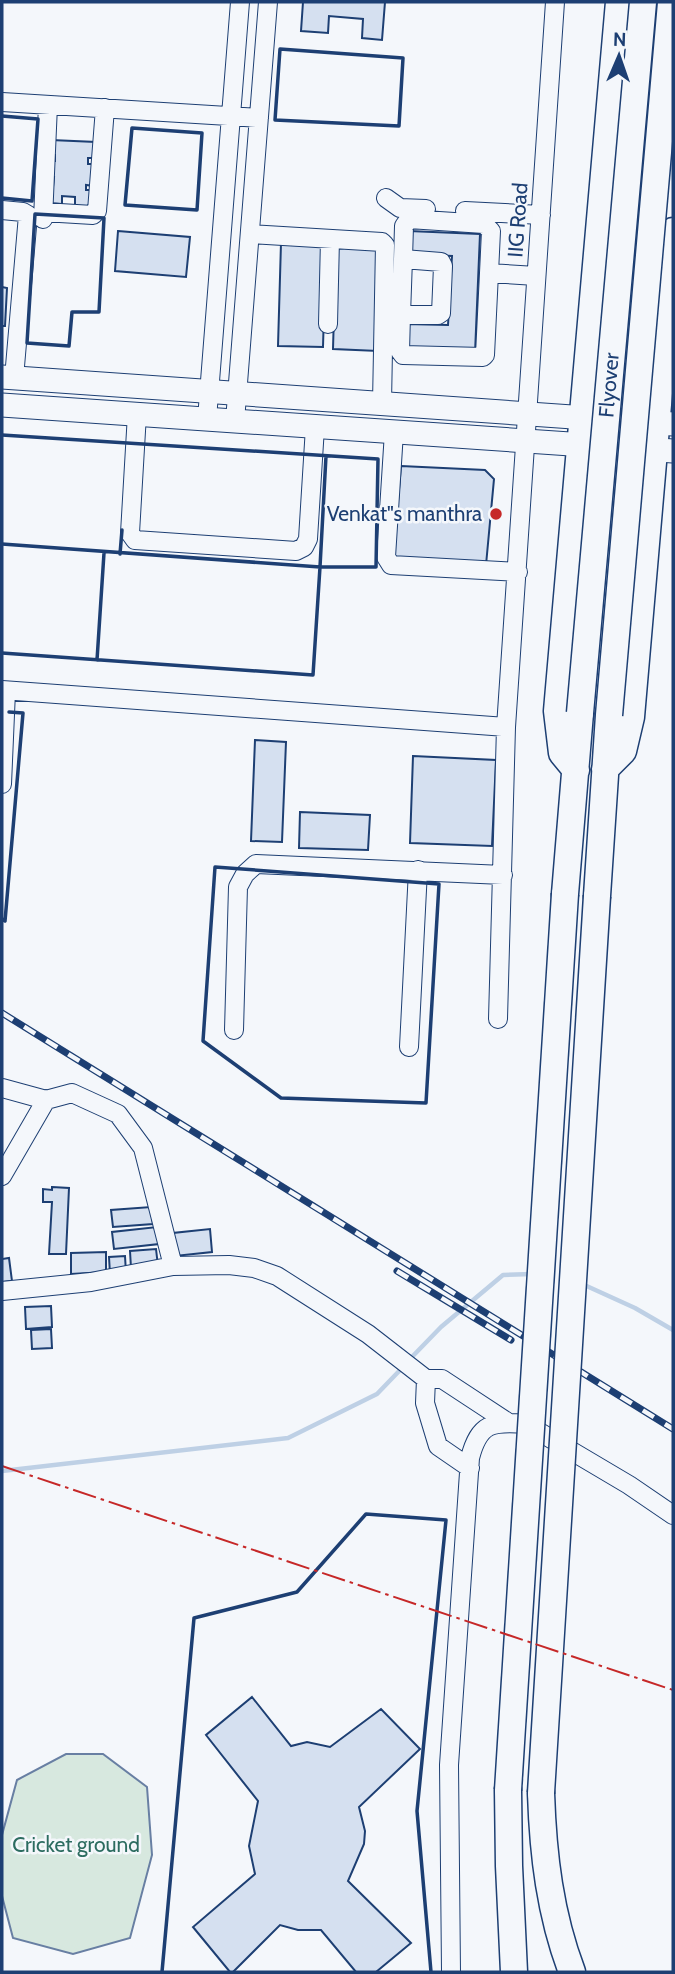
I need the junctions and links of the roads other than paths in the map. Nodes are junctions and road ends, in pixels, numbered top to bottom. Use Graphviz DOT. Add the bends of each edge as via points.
graph roads {
  1 [pos="240,2"];
  2 [pos="268,2"];
  3 [pos="555,2"];
  4 [pos="619,2"];
  5 [pos="643,2"];
  6 [pos="671,3"];
  7 [pos="2,102"];
  8 [pos="48,105"];
  9 [pos="105,108"];
  10 [pos="231,116"];
  11 [pos="259,118"];
  12 [pos="386,198"];
  13 [pos="2,210"];
  14 [pos="541,215"];
  15 [pos="673,231"];
  16 [pos="250,234"];
  17 [pos="330,239"];
  18 [pos="403,259"];
  19 [pos="489,272"];
  20 [pos="536,276"];
  21 [pos="401,316"];
  22 [pos="328,324"];
  23 [pos="8,377"];
  24 [pos="209,391"];
  25 [pos="237,393"];
  26 [pos="382,403"];
  27 [pos="2,405"];
  28 [pos="137,414"];
  29 [pos="528,414"];
  30 [pos="583,417"];
  31 [pos="206,419"];
  32 [pos="235,421"];
  33 [pos="665,423"];
  34 [pos="315,427"];
  35 [pos="394,432"];
  36 [pos="527,442"];
  37 [pos="581,445"];
  38 [pos="664,451"];
  39 [pos="518,572"];
  40 [pos="4,691"];
  41 [pos="506,727"];
  42 [pos="576,769"];
  43 [pos="605,769"];
  44 [pos="2,784"];
  45 [pos="418,870"];
  46 [pos="502,875"];
  47 [pos="498,1019"];
  48 [pos="234,1030"];
  49 [pos="410,1047"];
  50 [pos="2,1088"];
  51 [pos="46,1100"];
  52 [pos="2,1176"];
  53 [pos="173,1266"];
  54 [pos="2,1291"];
  55 [pos="424,1376"];
  56 [pos="509,1423"];
  57 [pos="470,1468"];
  58 [pos="673,1515"];
  59 [pos="451,1972"];
  60 [pos="514,1972"];
  61 [pos="572,1972"];
  1 -- 10 [label="street"];
  2 -- 11 [label="street"];
  3 -- 14 [label="street, IIG Road"];
  4 -- 30 [label="highway"];
  5 -- 42 [label="highway, Flyover, bridge"];
  6 -- 43 [label="highway, Flyover, bridge"];
  7 -- 8 [label="street"];
  8 -- 9 [label="street"];
  8 -- 9 [label="street" via="43,215 93,215 97,211"];
  9 -- 10 [label="street"];
  10 -- 11 [label="street"];
  10 -- 24 [label="street"];
  11 -- 16 [label="street"];
  12 -- 14 [label="street" via="400,208"];
  13 -- 23 [label="street" via="28,215"];
  14 -- 20 [label="street, IIG Road"];
  15 -- 33 [label="highway"];
  16 -- 17 [label="street"];
  16 -- 25 [label="street"];
  17 -- 22 [label="street"];
  17 -- 26 [label="street" via="385,245"];
  18 -- 19 [label="street" via="404,226 410,219 484,224 491,231"];
  18 -- 21 [label="street"];
  18 -- 21 [label="street" via="441,262 443,266 439,315"];
  19 -- 20 [label="street"];
  19 -- 21 [label="street" via="482,357 403,355"];
  20 -- 29 [label="street, IIG Road"];
  23 -- 24 [label="main road"];
  24 -- 25 [label="main road"];
  24 -- 31 [label="street"];
  25 -- 26 [label="main road"];
  25 -- 32 [label="street"];
  26 -- 29 [label="main road"];
  27 -- 28 [label="main road"];
  28 -- 31 [label="main road"];
  28 -- 34 [label="street" via="130,533 135,540 296,551 304,547"];
  29 -- 30 [label="main road"];
  29 -- 36 [label="street, IIG Road"];
  30 -- 33 [label="main road"];
  30 -- 37 [label="highway"];
  31 -- 32 [label="main road"];
  32 -- 34 [label="main road"];
  33 -- 38 [label="highway"];
  34 -- 35 [label="main road"];
  35 -- 36 [label="main road"];
  35 -- 39 [label="street" via="386,557 391,565"];
  36 -- 37 [label="main road"];
  36 -- 39 [label="street, IIG Road"];
  37 -- 38 [label="main road"];
  37 -- 42 [label="highway" via="558,711 562,753"];
  38 -- 43 [label="highway" via="631,717 623,751"];
  39 -- 41 [label="street, IIG Road"];
  40 -- 41 [label="street"];
  40 -- 44 [label="street"];
  41 -- 46 [label="street, IIG Road"];
  42 -- 60 [label="highway, Flyover, bridge" via="508,1790"];
  43 -- 61 [label="highway, Flyover, bridge" via="541,1793 545,1870"];
  45 -- 46 [label="street"];
  45 -- 48 [label="street" via="256,864 238,887"];
  45 -- 49 [label="street"];
  46 -- 47 [label="street, IIG Road"];
  50 -- 51 [label="street"];
  51 -- 52 [label="street"];
  51 -- 53 [label="street" via="72,1093 118,1114 143,1148"];
  53 -- 54 [label="street" via="91,1282"];
  53 -- 55 [label="street" via="229,1265 276,1276"];
  55 -- 56 [label="street" via="442,1379"];
  55 -- 57 [label="street" via="425,1403 438,1446"];
  56 -- 57 [label="street" via="488,1426 476,1437"];
  56 -- 58 [label="street" via="526,1424"];
  57 -- 59 [label="street" via="449,1765"];
}
